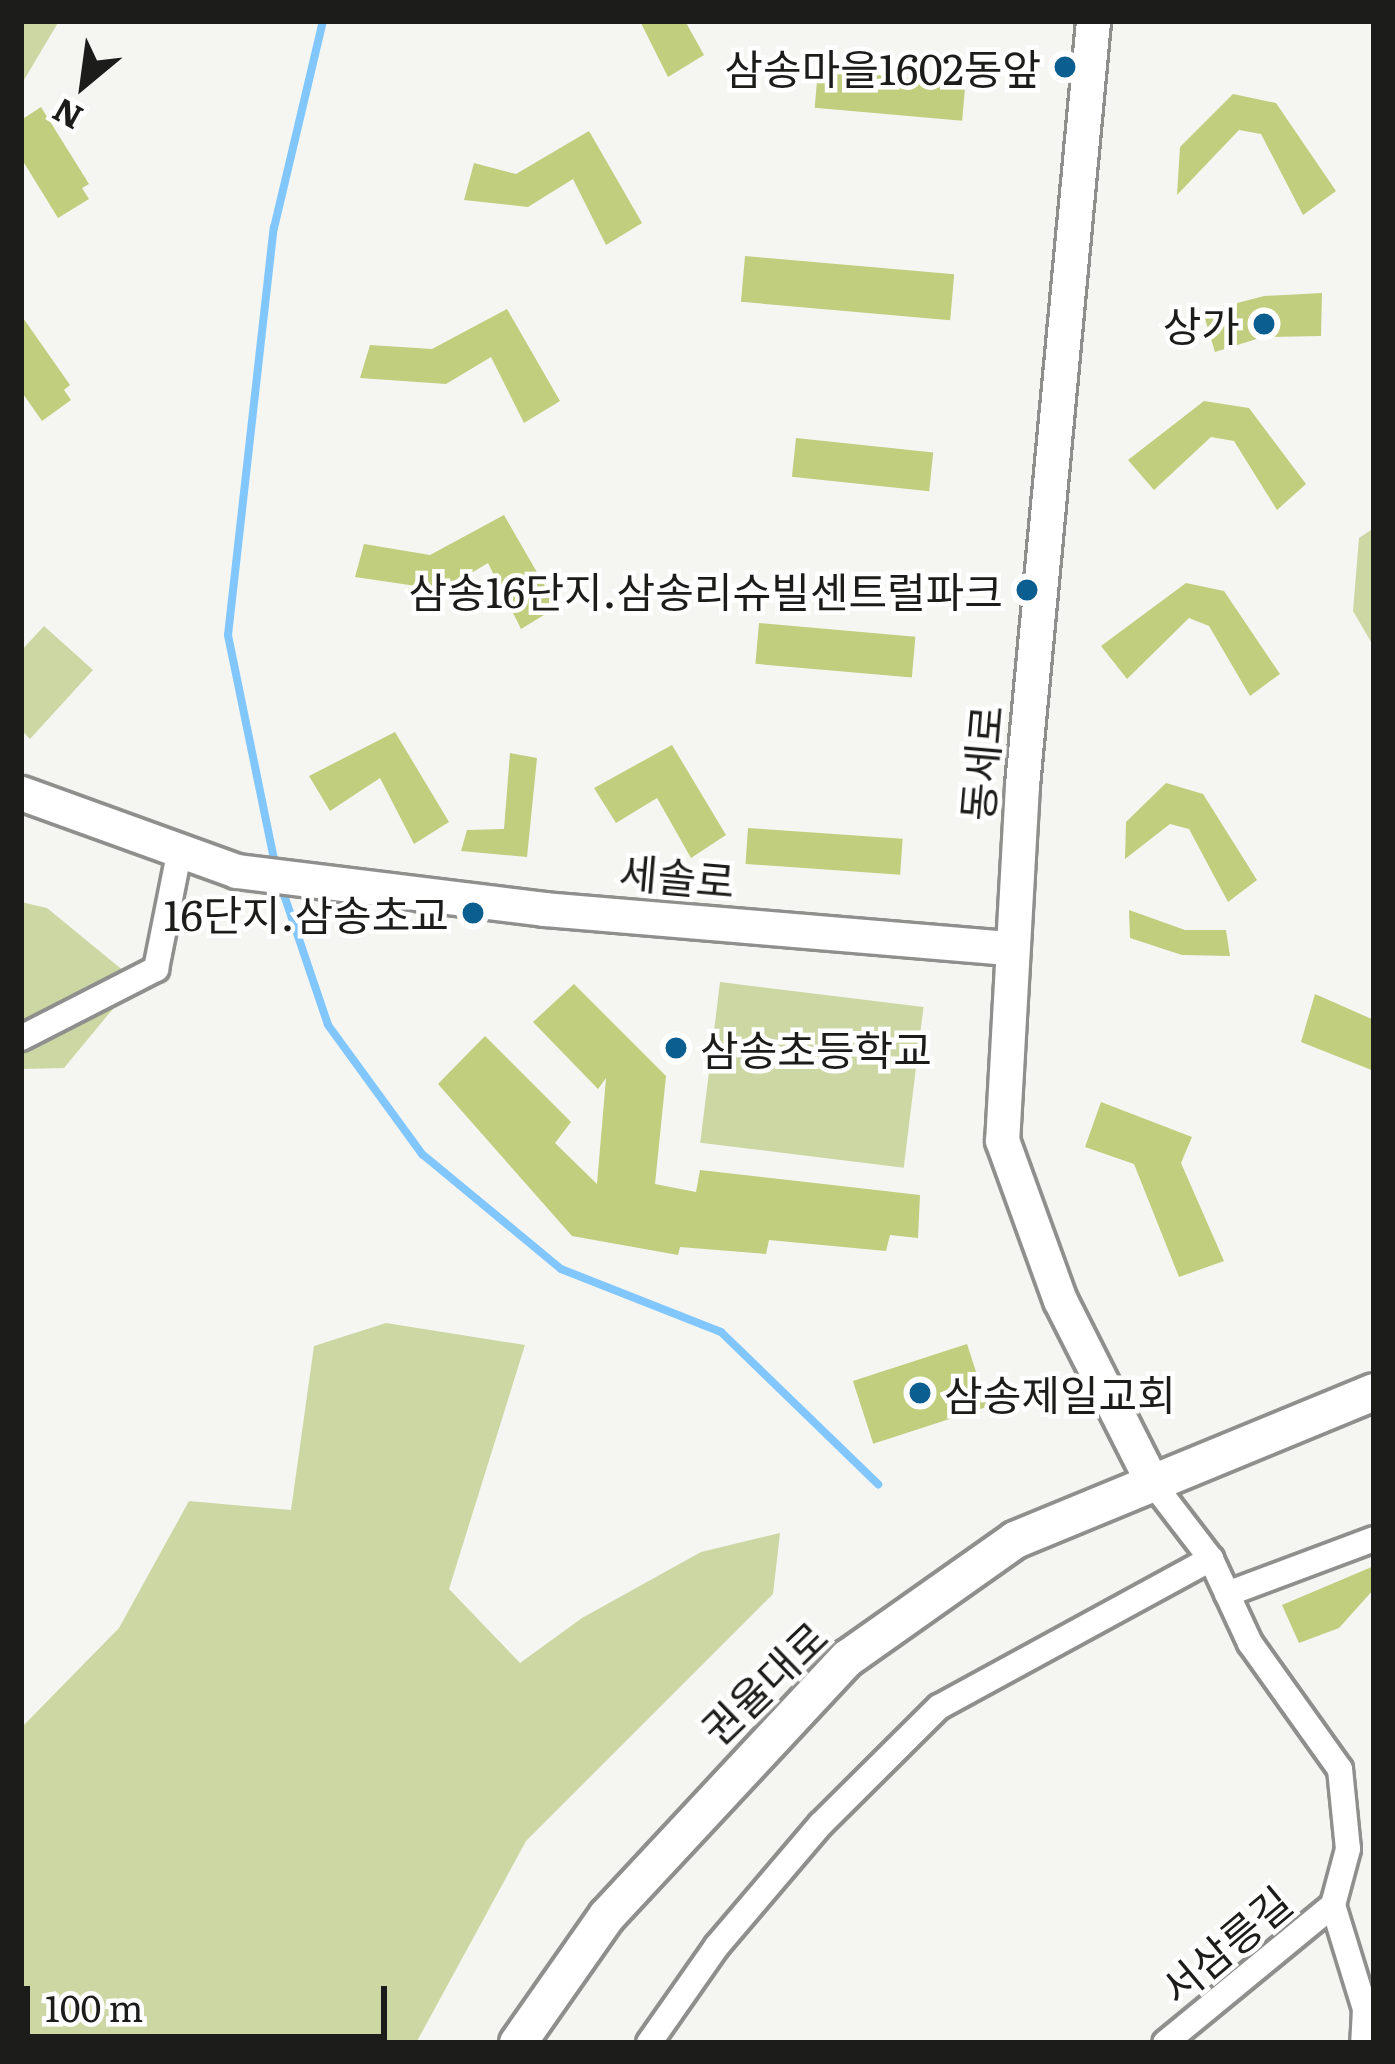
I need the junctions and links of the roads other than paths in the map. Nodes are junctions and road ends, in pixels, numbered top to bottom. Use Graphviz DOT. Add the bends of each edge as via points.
graph roads {
  1 [pos="1093,21"];
  2 [pos="21,793"];
  3 [pos="179,854"];
  4 [pos="1012,948"];
  5 [pos="21,1038"];
  6 [pos="1374,1393"];
  7 [pos="1152,1482"];
  8 [pos="1374,1539"];
  9 [pos="1210,1558"];
  10 [pos="1227,1594"];
  11 [pos="1333,1905"];
  12 [pos="518,2043"];
  13 [pos="649,2043"];
  14 [pos="1165,2043"];
  15 [pos="1364,2043"];
  1 -- 4 [label="main road, 동세로"];
  2 -- 3 [label="main road"];
  3 -- 4 [label="main road, 세솔로" via="334,885"];
  3 -- 5 [label="street" via="156,969"];
  4 -- 7 [label="main road, 동세로" via="1002,1140 1060,1300"];
  6 -- 7 [label="main road, 권율대로"];
  7 -- 9 [label="street"];
  7 -- 12 [label="main road, 권율대로" via="1015,1540 848,1658 607,1916"];
  8 -- 10 [label="street"];
  9 -- 10 [label="street"];
  9 -- 13 [label="street" via="939,1707 821,1824 717,1946"];
  10 -- 11 [label="street, 서삼릉길" via="1250,1643 1340,1769 1348,1849"];
  11 -- 14 [label="street, 서삼릉길"];
  11 -- 15 [label="street, 서삼릉길" via="1365,2009"];
}
